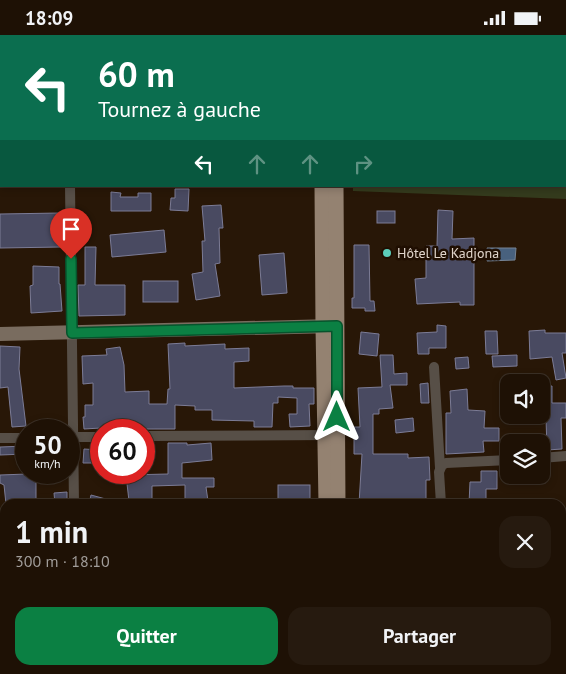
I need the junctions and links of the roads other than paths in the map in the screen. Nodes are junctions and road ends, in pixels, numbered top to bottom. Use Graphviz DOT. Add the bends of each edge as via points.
graph roads {
  1 [pos="70,187"];
  2 [pos="322,187"];
  3 [pos="336,187"];
  4 [pos="330,326"];
  5 [pos="72,333"];
  6 [pos="0,334"];
  7 [pos="434,367"];
  8 [pos="71,419"];
  9 [pos="330,435"];
  10 [pos="155,436"];
  11 [pos="0,438"];
  12 [pos="15,438"];
  13 [pos="566,456"];
  14 [pos="550,457"];
  15 [pos="500,460"];
  16 [pos="440,468"];
  17 [pos="73,484"];
  18 [pos="74,499"];
  19 [pos="326,499"];
  20 [pos="337,499"];
  21 [pos="441,499"];
  1 -- 5 [label="street"];
  2 -- 4 [label="main road"];
  3 -- 4 [label="main road"];
  4 -- 5 [label="street"];
  4 -- 9 [label="main road"];
  5 -- 6 [label="street"];
  5 -- 8 [label="street"];
  7 -- 16 [label="street"];
  9 -- 10 [label="street"];
  9 -- 19 [label="main road"];
  9 -- 20 [label="main road"];
  11 -- 12 [label="street"];
  13 -- 14 [label="street"];
  15 -- 16 [label="street" via="446,463"];
  16 -- 21 [label="street"];
  17 -- 18 [label="street"];
}
